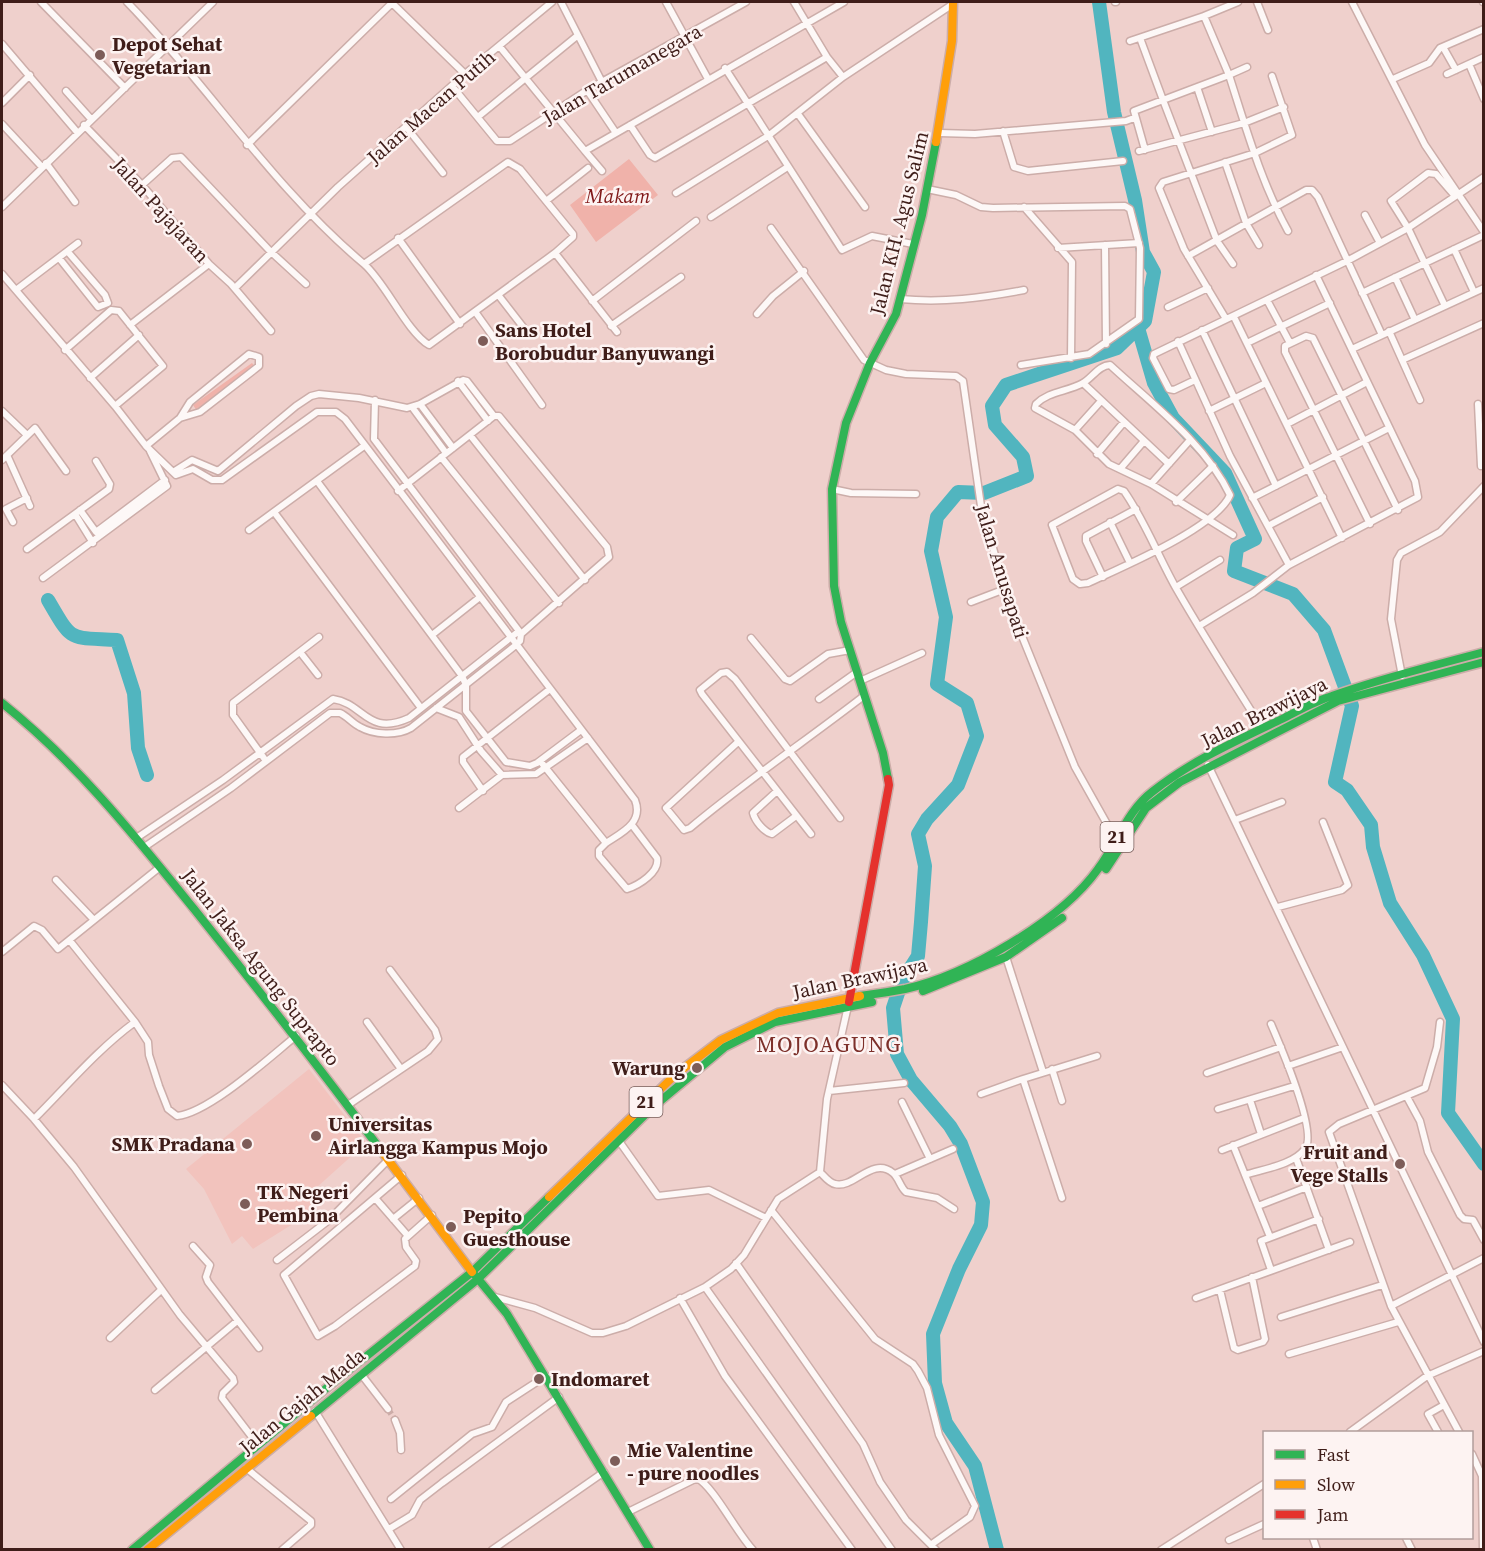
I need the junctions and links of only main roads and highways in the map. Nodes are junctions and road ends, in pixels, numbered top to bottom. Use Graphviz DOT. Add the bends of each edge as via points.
graph roads {
  1 [pos="953,3"];
  2 [pos="1484,652"];
  3 [pos="1484,662"];
  4 [pos="1362,691"];
  5 [pos="1337,698"];
  6 [pos="2,703"];
  7 [pos="1207,763"];
  8 [pos="1120,840"];
  9 [pos="906,992"];
  10 [pos="849,1001"];
  11 [pos="577,1178"];
  12 [pos="475,1276"];
  13 [pos="291,1424"];
  14 [pos="132,1550"];
  15 [pos="147,1550"];
  16 [pos="650,1550"];
  1 -- 10 [label="main road, Jalan KH. Agus Salim" via="952,41 939,133 900,299 846,423 832,489 834,586 889,785"];
  2 -- 4 [label="main road, Jalan Brawijaya / 21"];
  3 -- 4 [label="main road, Jalan Brawijaya / 21"];
  4 -- 5 [label="main road, Jalan Brawijaya / 21"];
  5 -- 7 [label="main road, Jalan Brawijaya / 21"];
  5 -- 7 [label="main road, Jalan Brawijaya / 21" via="1262,728"];
  6 -- 12 [label="main road, Jalan Jaksa Agung Suprapto" via="41,734 77,771 160,867 296,1036"];
  7 -- 8 [label="main road, Jalan Brawijaya / 21" via="1154,801"];
  8 -- 9 [label="main road, Jalan Brawijaya / 21" via="1088,882 1028,934"];
  8 -- 9 [label="main road, Jalan Brawijaya / 21" via="1101,876 1074,908 1039,936 1006,957 942,985"];
  9 -- 10 [label="main road, Jalan Brawijaya / 21"];
  10 -- 11 [label="main road, Jalan Brawijaya / 21" via="775,1022 725,1047"];
  10 -- 11 [label="main road, Jalan Brawijaya / 21" via="777,1013 721,1040 675,1075"];
  11 -- 12 [label="main road, Jalan Brawijaya / 21"];
  12 -- 13 [label="main road, Jalan Brawijaya / 21" via="455,1286 355,1366"];
  12 -- 13 [label="main road, Jalan Gajah Mada / 21" via="315,1412"];
  12 -- 16 [label="main road, Jalan Jaksa Agung Suprapto" via="495,1297 546,1376"];
  13 -- 14 [label="main road, 21" via="258,1445"];
  13 -- 15 [label="main road, Jalan Gajah Mada / 21" via="246,1468"];
}
